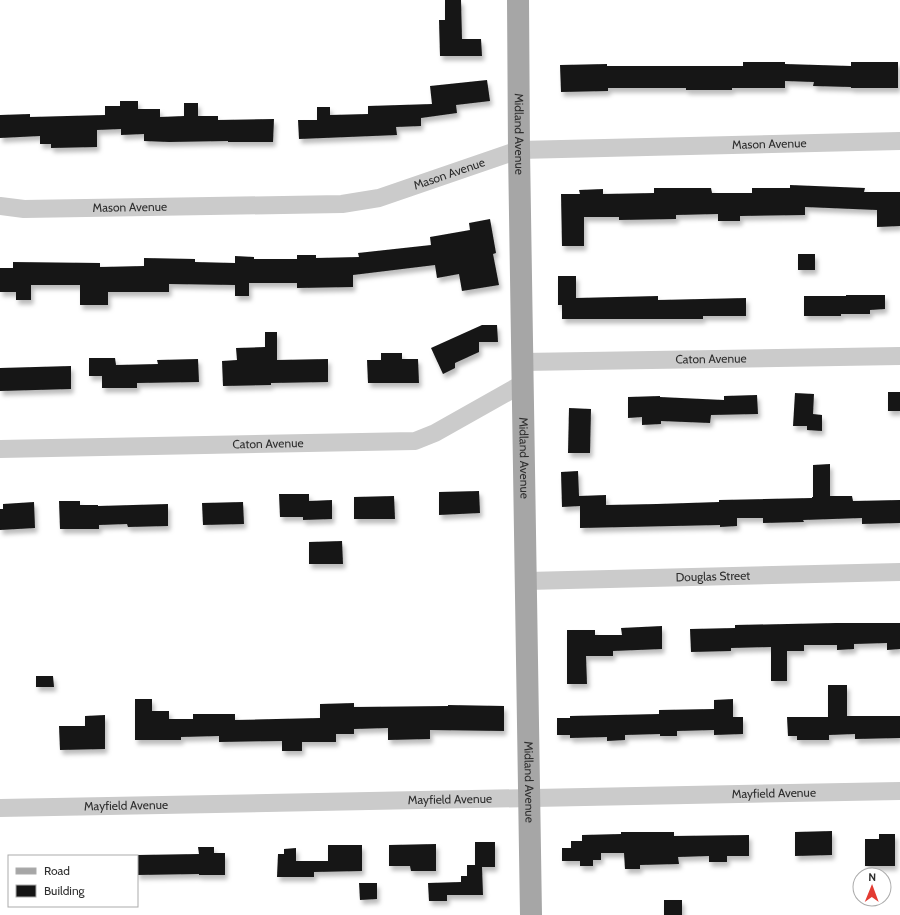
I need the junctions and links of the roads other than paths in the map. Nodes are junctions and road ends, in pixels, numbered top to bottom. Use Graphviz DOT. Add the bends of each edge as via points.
graph roads {
  1 [pos="518,0"];
  2 [pos="900,141"];
  3 [pos="519,150"];
  4 [pos="0,206"];
  5 [pos="900,356"];
  6 [pos="522,362"];
  7 [pos="522,384"];
  8 [pos="0,449"];
  9 [pos="900,572"];
  10 [pos="526,581"];
  11 [pos="900,791"];
  12 [pos="529,798"];
  13 [pos="0,808"];
  14 [pos="531,915"];
  1 -- 3 [label="main road, Midland Avenue"];
  2 -- 3 [label="street, Mason Avenue"];
  3 -- 4 [label="street, Mason Avenue" via="380,198 342,204 24,209"];
  3 -- 6 [label="main road, Midland Avenue"];
  5 -- 6 [label="street, Caton Avenue"];
  6 -- 7 [label="main road, Midland Avenue"];
  7 -- 8 [label="street, Caton Avenue" via="435,433 415,441"];
  7 -- 10 [label="main road, Midland Avenue"];
  9 -- 10 [label="street, Douglas Street"];
  10 -- 12 [label="main road, Midland Avenue"];
  11 -- 12 [label="street, Mayfield Avenue"];
  12 -- 13 [label="street, Mayfield Avenue"];
  12 -- 14 [label="main road, Midland Avenue"];
}
